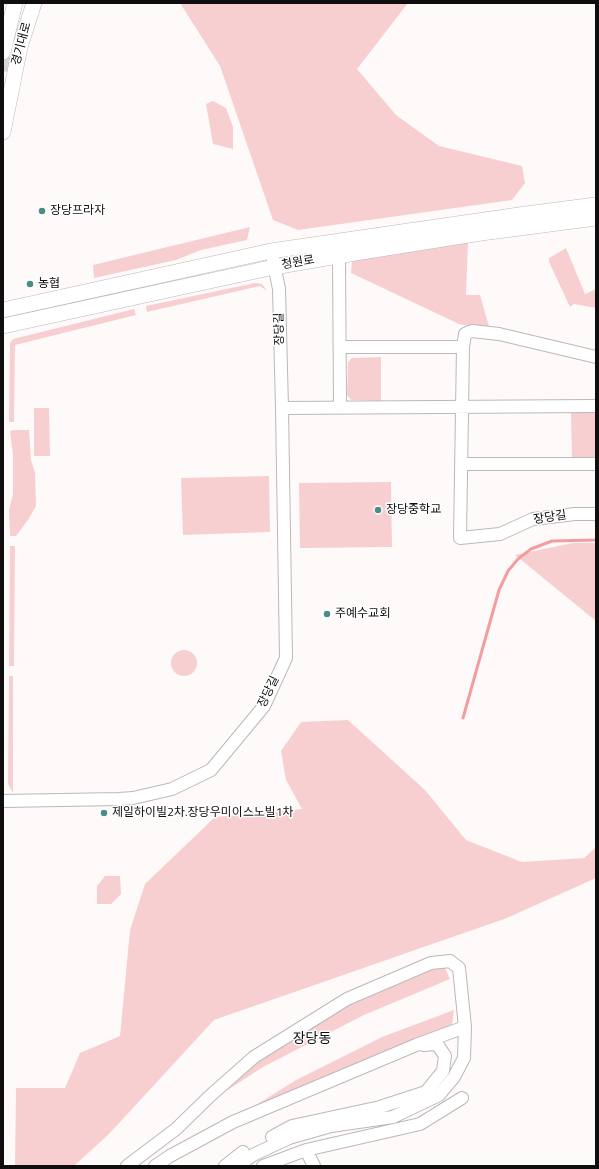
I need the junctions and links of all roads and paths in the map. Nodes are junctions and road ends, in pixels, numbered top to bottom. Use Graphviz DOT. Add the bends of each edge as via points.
graph roads {
  1 [pos="34,3"];
  2 [pos="11,6"];
  3 [pos="3,52"];
  4 [pos="3,132"];
  5 [pos="596,205"];
  6 [pos="596,218"];
  7 [pos="271,251"];
  8 [pos="339,256"];
  9 [pos="274,267"];
  10 [pos="3,310"];
  11 [pos="3,326"];
  12 [pos="340,347"];
  13 [pos="463,347"];
  14 [pos="596,357"];
  15 [pos="462,406"];
  16 [pos="596,406"];
  17 [pos="340,407"];
  18 [pos="282,408"];
  19 [pos="461,464"];
  20 [pos="596,464"];
  21 [pos="596,514"];
  22 [pos="3,801"];
  23 [pos="466,1027"];
  24 [pos="416,1045"];
  25 [pos="462,1098"];
  26 [pos="306,1150"];
  27 [pos="127,1166"];
  28 [pos="155,1166"];
  29 [pos="225,1166"];
  30 [pos="238,1166"];
  31 [pos="263,1166"];
  32 [pos="314,1166"];
  1 -- 4 [label="main road, 경기대로" via="20,47"];
  2 -- 3 [label="main road, 경기대로"];
  5 -- 7 [label="main road, 청원로"];
  6 -- 8 [label="main road, 청원로"];
  7 -- 9 [label="street, 장당길"];
  7 -- 10 [label="main road, 청원로"];
  8 -- 9 [label="main road, 청원로"];
  8 -- 12 [label="street"];
  9 -- 11 [label="main road, 청원로"];
  9 -- 18 [label="street, 장당길" via="279,289"];
  12 -- 13 [label="street"];
  12 -- 17 [label="street"];
  13 -- 14 [label="street, 장당길" via="465,334 472,331 499,334"];
  13 -- 15 [label="street, 장당길"];
  15 -- 16 [label="street"];
  15 -- 17 [label="street"];
  15 -- 19 [label="street, 장당길"];
  17 -- 18 [label="street"];
  18 -- 22 [label="street, 장당길" via="286,658 264,706 211,770 172,789 134,798"];
  19 -- 20 [label="street"];
  19 -- 21 [label="street, 장당길" via="460,538 500,534 533,519"];
  23 -- 24 [label="street"];
  23 -- 27 [label="street" via="459,968 450,961 431,963 347,999 254,1057 176,1129"];
  23 -- 30 [label="street" via="464,1058 454,1077 439,1095 393,1117 331,1126 289,1138 253,1155"];
  24 -- 28 [label="street" via="233,1122"];
  24 -- 29 [label="street" via="437,1044 445,1056 443,1071 426,1092 380,1107 292,1126 247,1149"];
  25 -- 26 [label="street" via="420,1124"];
  26 -- 31 [label="street"];
  26 -- 32 [label="street"];
}
